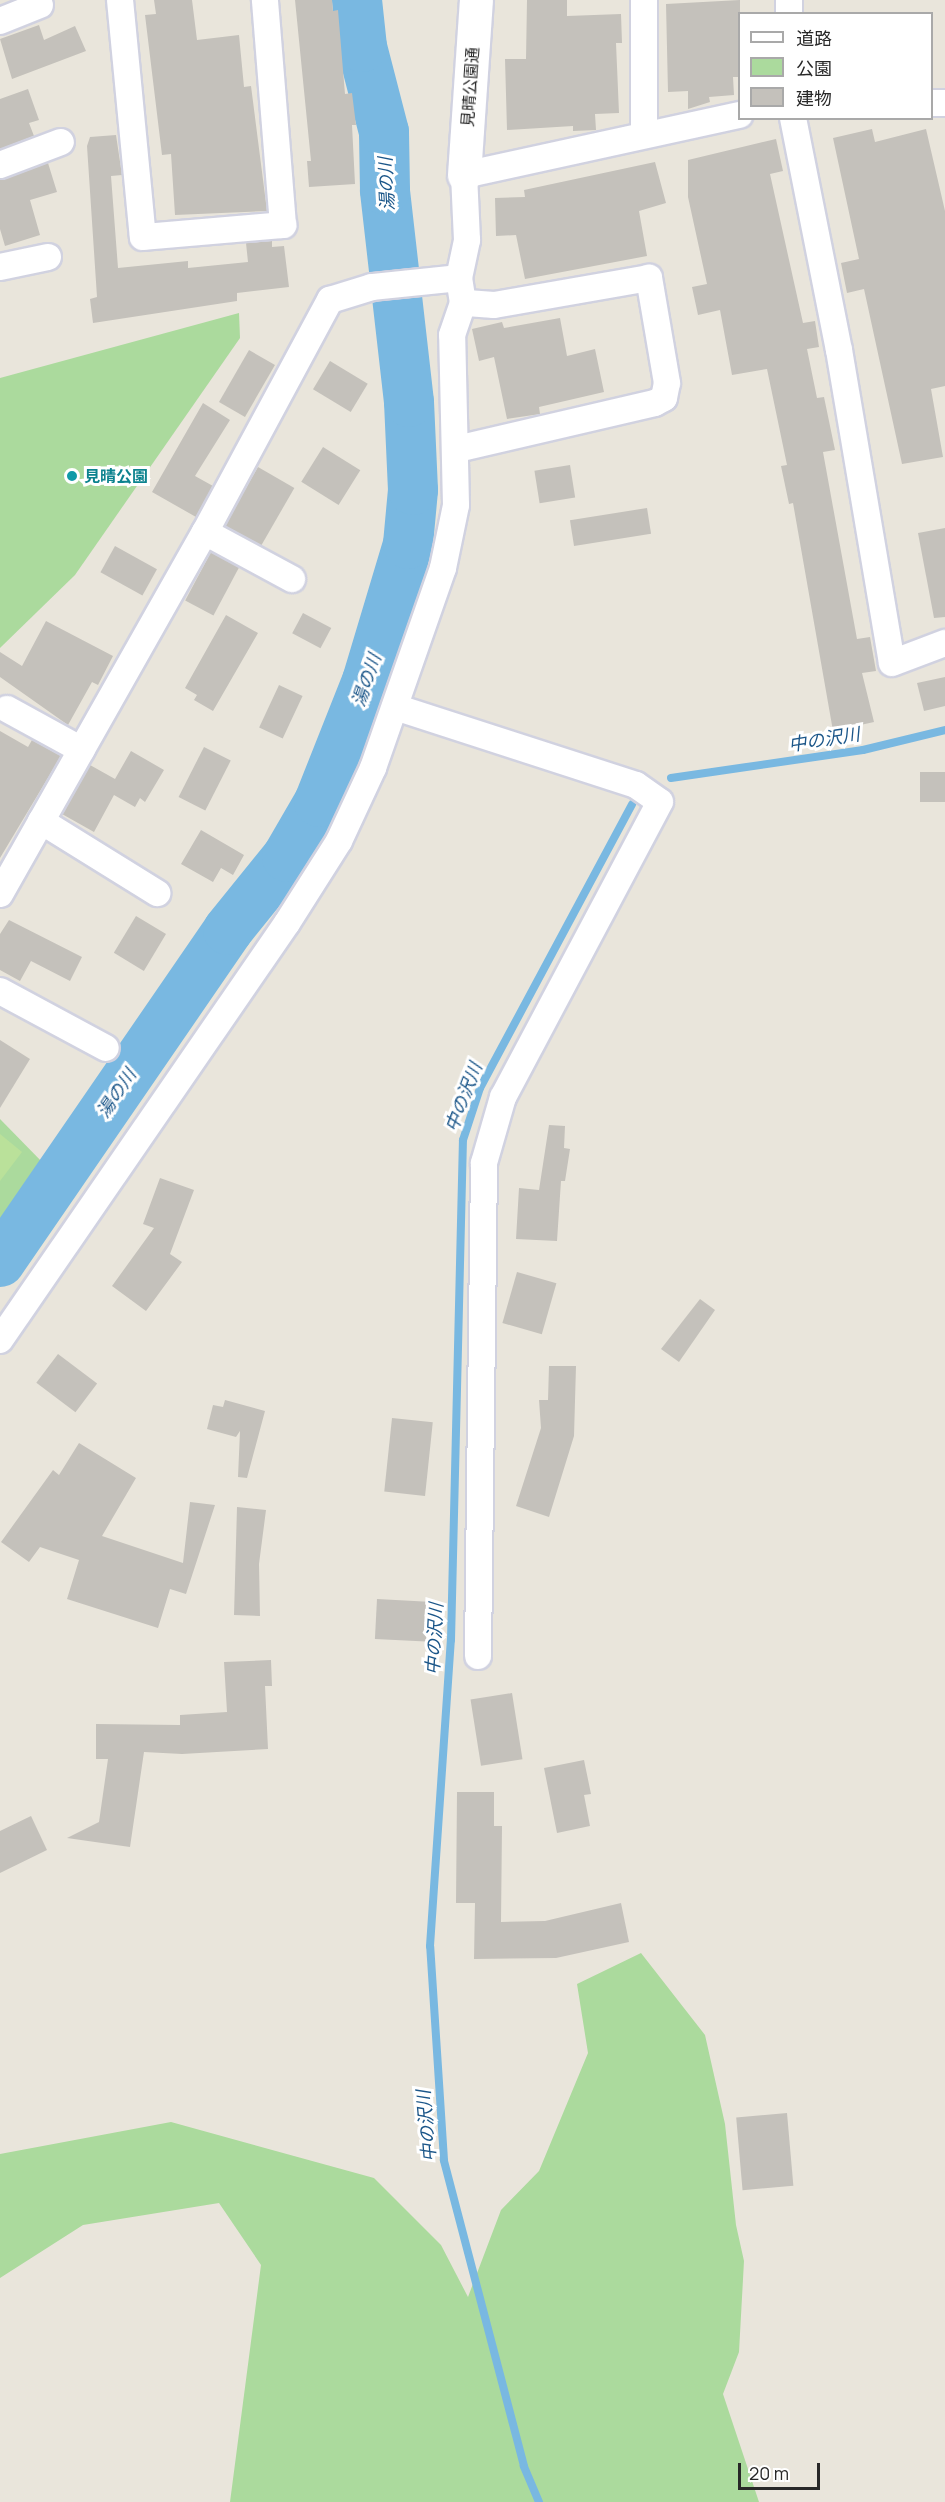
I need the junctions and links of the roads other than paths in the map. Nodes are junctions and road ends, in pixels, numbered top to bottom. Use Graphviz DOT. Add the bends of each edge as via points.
graph roads {
  1 [pos="120,0"];
  2 [pos="265,0"];
  3 [pos="476,0"];
  4 [pos="644,0"];
  5 [pos="40,5"];
  6 [pos="0,21"];
  7 [pos="738,115"];
  8 [pos="793,120"];
  9 [pos="644,135"];
  10 [pos="61,142"];
  11 [pos="0,165"];
  12 [pos="464,175"];
  13 [pos="48,257"];
  14 [pos="0,267"];
  15 [pos="459,278"];
  16 [pos="463,303"];
  17 [pos="457,449"];
  18 [pos="205,532"];
  19 [pos="291,579"];
  20 [pos="945,643"];
  21 [pos="395,707"];
  22 [pos="7,709"];
  23 [pos="82,750"];
  24 [pos="41,821"];
  25 [pos="157,893"];
  26 [pos="0,894"];
  27 [pos="0,991"];
  28 [pos="106,1048"];
  29 [pos="0,1340"];
  30 [pos="478,1656"];
  1 -- 2 [label="street" via="142,237 283,225"];
  3 -- 12 [label="street, 見晴公園通"];
  4 -- 9 [label="street"];
  5 -- 6 [label="street"];
  7 -- 9 [label="street"];
  8 -- 20 [label="street" via="839,350 892,663"];
  9 -- 12 [label="street"];
  10 -- 11 [label="street"];
  12 -- 15 [label="street" via="468,240"];
  13 -- 14 [label="street"];
  15 -- 16 [label="street"];
  15 -- 18 [label="street" via="372,287 330,300"];
  16 -- 17 [label="street" via="452,335"];
  16 -- 17 [label="street" via="494,305 649,278 667,383 664,398 655,403"];
  17 -- 21 [label="street" via="456,505 443,568"];
  18 -- 19 [label="street"];
  18 -- 23 [label="street"];
  21 -- 29 [label="street" via="373,768 339,841 288,923"];
  21 -- 30 [label="street" via="636,784 660,802 503,1098 484,1163"];
  22 -- 23 [label="street"];
  23 -- 24 [label="street"];
  24 -- 25 [label="street"];
  24 -- 26 [label="street"];
  27 -- 28 [label="street"];
}
